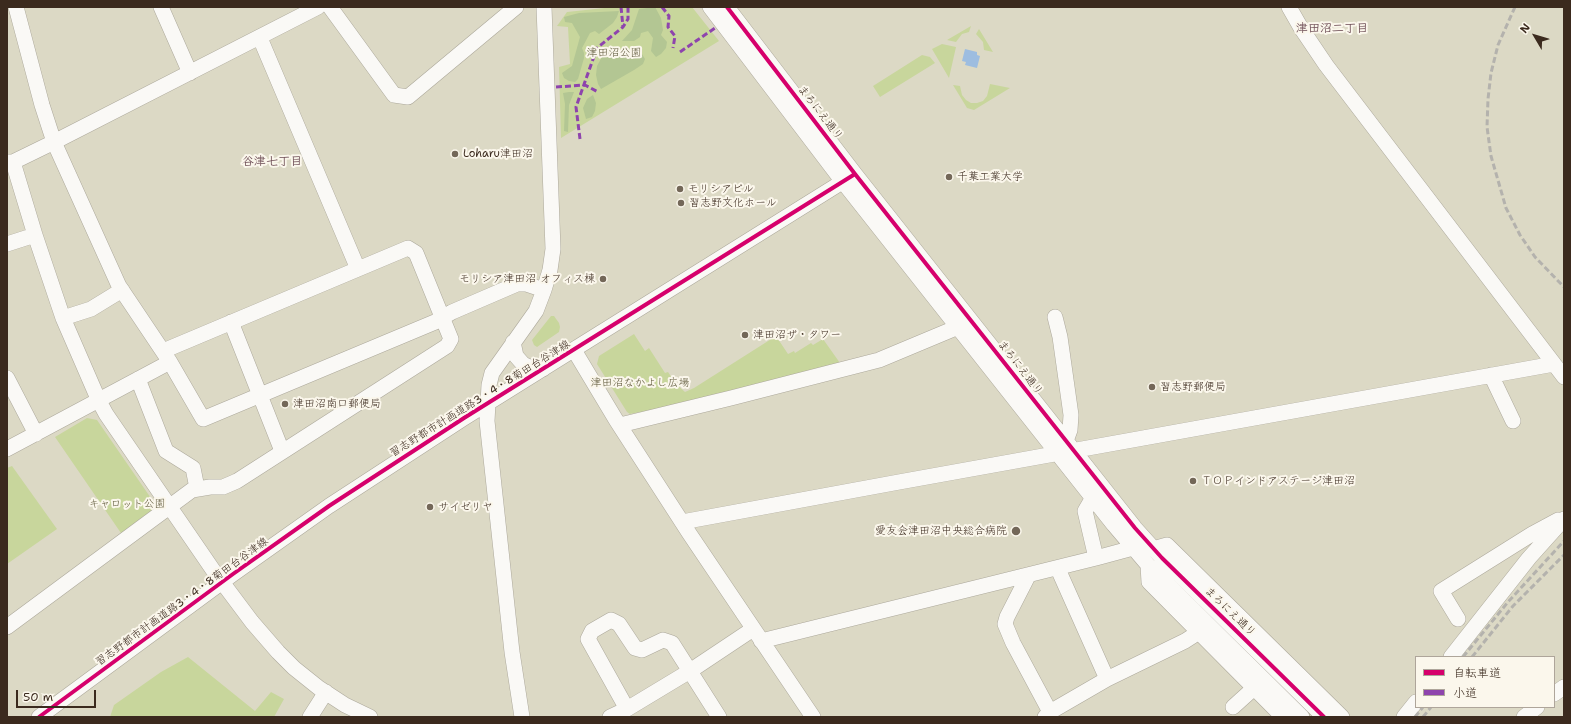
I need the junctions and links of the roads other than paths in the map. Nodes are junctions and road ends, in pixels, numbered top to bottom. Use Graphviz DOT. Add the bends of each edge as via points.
graph roads {
  1 [pos="16,7"];
  2 [pos="162,7"];
  3 [pos="319,7"];
  4 [pos="516,7"];
  5 [pos="544,7"];
  6 [pos="710,7"];
  7 [pos="727,7"];
  8 [pos="1289,7"];
  9 [pos="260,38"];
  10 [pos="190,73"];
  11 [pos="54,142"];
  12 [pos="10,162"];
  13 [pos="849,178"];
  14 [pos="35,235"];
  15 [pos="7,244"];
  16 [pos="358,269"];
  17 [pos="122,290"];
  18 [pos="544,290"];
  19 [pos="1055,317"];
  20 [pos="63,318"];
  21 [pos="442,318"];
  22 [pos="231,322"];
  23 [pos="958,328"];
  24 [pos="513,342"];
  25 [pos="574,350"];
  26 [pos="166,356"];
  27 [pos="543,369"];
  28 [pos="1561,373"];
  29 [pos="1491,375"];
  30 [pos="7,378"];
  31 [pos="138,379"];
  32 [pos="260,395"];
  33 [pos="99,401"];
  34 [pos="488,403"];
  35 [pos="1513,421"];
  36 [pos="620,425"];
  37 [pos="36,434"];
  38 [pos="1066,448"];
  39 [pos="7,449"];
  40 [pos="282,451"];
  41 [pos="197,488"];
  42 [pos="1092,499"];
  43 [pos="170,507"];
  44 [pos="1564,518"];
  45 [pos="682,522"];
  46 [pos="1133,548"];
  47 [pos="1096,558"];
  48 [pos="1155,561"];
  49 [pos="1058,569"];
  50 [pos="1028,576"];
  51 [pos="222,582"];
  52 [pos="1458,619"];
  53 [pos="7,627"];
  54 [pos="1199,632"];
  55 [pos="757,635"];
  56 [pos="1452,656"];
  57 [pos="690,671"];
  58 [pos="1107,679"];
  59 [pos="1564,687"];
  60 [pos="1254,688"];
  61 [pos="326,692"];
  62 [pos="1555,693"];
  63 [pos="1415,703"];
  64 [pos="1233,707"];
  65 [pos="1536,708"];
  66 [pos="627,709"];
  67 [pos="1048,714"];
  68 [pos="39,717"];
  69 [pos="310,717"];
  70 [pos="370,717"];
  71 [pos="522,717"];
  72 [pos="610,717"];
  73 [pos="719,717"];
  74 [pos="813,717"];
  75 [pos="1283,717"];
  76 [pos="1302,717"];
  77 [pos="1324,717"];
  78 [pos="1342,717"];
  79 [pos="1404,717"];
  80 [pos="1524,717"];
  1 -- 11 [label="street"];
  2 -- 10 [label="street"];
  3 -- 4 [label="street" via="394,95 408,97"];
  3 -- 9 [label="street"];
  5 -- 18 [label="street" via="553,249"];
  6 -- 13 [label="street, まろにえ通り"];
  7 -- 13 [label="street, まろにえ通り"];
  8 -- 28 [label="street" via="1326,65"];
  9 -- 10 [label="street"];
  9 -- 16 [label="street"];
  10 -- 11 [label="street"];
  11 -- 12 [label="street"];
  11 -- 17 [label="street"];
  12 -- 14 [label="street"];
  13 -- 23 [label="street, まろにえ通り"];
  13 -- 25 [label="street, 習志野都市計画道路3・4・8菊田台谷津線"];
  13 -- 38 [label="street, まろにえ通り" via="971,318"];
  14 -- 15 [label="street"];
  14 -- 20 [label="street"];
  16 -- 21 [label="street" via="408,248 416,253"];
  16 -- 22 [label="street"];
  17 -- 20 [label="street" via="91,309"];
  17 -- 26 [label="street"];
  18 -- 21 [label="street" via="517,284"];
  18 -- 24 [label="street" via="536,311"];
  19 -- 38 [label="street" via="1071,415"];
  20 -- 33 [label="street"];
  21 -- 32 [label="street"];
  21 -- 40 [label="street" via="451,339 447,346"];
  22 -- 26 [label="street"];
  22 -- 32 [label="street"];
  23 -- 36 [label="street" via="879,360"];
  23 -- 38 [label="street, まろにえ通り"];
  24 -- 27 [label="street" via="516,356 523,364"];
  24 -- 34 [label="street" via="492,373"];
  25 -- 27 [label="street, 習志野都市計画道路3・4・8菊田台谷津線"];
  25 -- 36 [label="street"];
  26 -- 31 [label="street"];
  26 -- 32 [label="street" via="203,419"];
  27 -- 34 [label="street, 習志野都市計画道路3・4・8菊田台谷津線"];
  28 -- 29 [label="street"];
  29 -- 35 [label="street"];
  29 -- 38 [label="street"];
  30 -- 37 [label="street"];
  31 -- 33 [label="street"];
  31 -- 41 [label="street" via="166,451 193,468"];
  32 -- 40 [label="street"];
  33 -- 37 [label="street"];
  33 -- 43 [label="street"];
  34 -- 51 [label="street, 習志野都市計画道路3・4・8菊田台谷津線" via="329,506"];
  34 -- 71 [label="street" via="487,421 512,652"];
  36 -- 45 [label="street"];
  37 -- 39 [label="street"];
  38 -- 42 [label="street, まろにえ通り"];
  38 -- 45 [label="street"];
  38 -- 48 [label="street, まろにえ通り" via="1115,504"];
  40 -- 41 [label="street" via="237,481 222,487"];
  41 -- 43 [label="street"];
  42 -- 46 [label="street, まろにえ通り"];
  42 -- 47 [label="street" via="1085,511"];
  43 -- 51 [label="street"];
  43 -- 53 [label="street"];
  44 -- 52 [label="street" via="1532,534 1441,591"];
  44 -- 56 [label="street"];
  45 -- 55 [label="street"];
  46 -- 47 [label="street"];
  46 -- 48 [label="street, まろにえ通り"];
  47 -- 49 [label="street"];
  48 -- 54 [label="street" via="1149,582"];
  48 -- 76 [label="street, まろにえ通り"];
  48 -- 77 [label="street, まろにえ通り"];
  48 -- 78 [label="street" via="1167,544"];
  49 -- 50 [label="street"];
  49 -- 58 [label="street"];
  50 -- 55 [label="street"];
  50 -- 67 [label="street" via="1005,624"];
  51 -- 61 [label="street" via="278,652 294,668"];
  51 -- 68 [label="street, 習志野都市計画道路3・4・8菊田台谷津線"];
  54 -- 58 [label="street"];
  54 -- 60 [label="street"];
  55 -- 57 [label="street"];
  55 -- 74 [label="street"];
  57 -- 66 [label="street"];
  57 -- 66 [label="street" via="672,643 663,640 642,650 635,648 619,624 611,620 592,631 588,639"];
  57 -- 73 [label="street"];
  58 -- 67 [label="street"];
  59 -- 62 [label="street"];
  60 -- 64 [label="street"];
  60 -- 75 [label="street"];
  61 -- 69 [label="street"];
  61 -- 70 [label="street"];
  63 -- 79 [label="street"];
  65 -- 80 [label="street"];
  66 -- 72 [label="street"];
}
